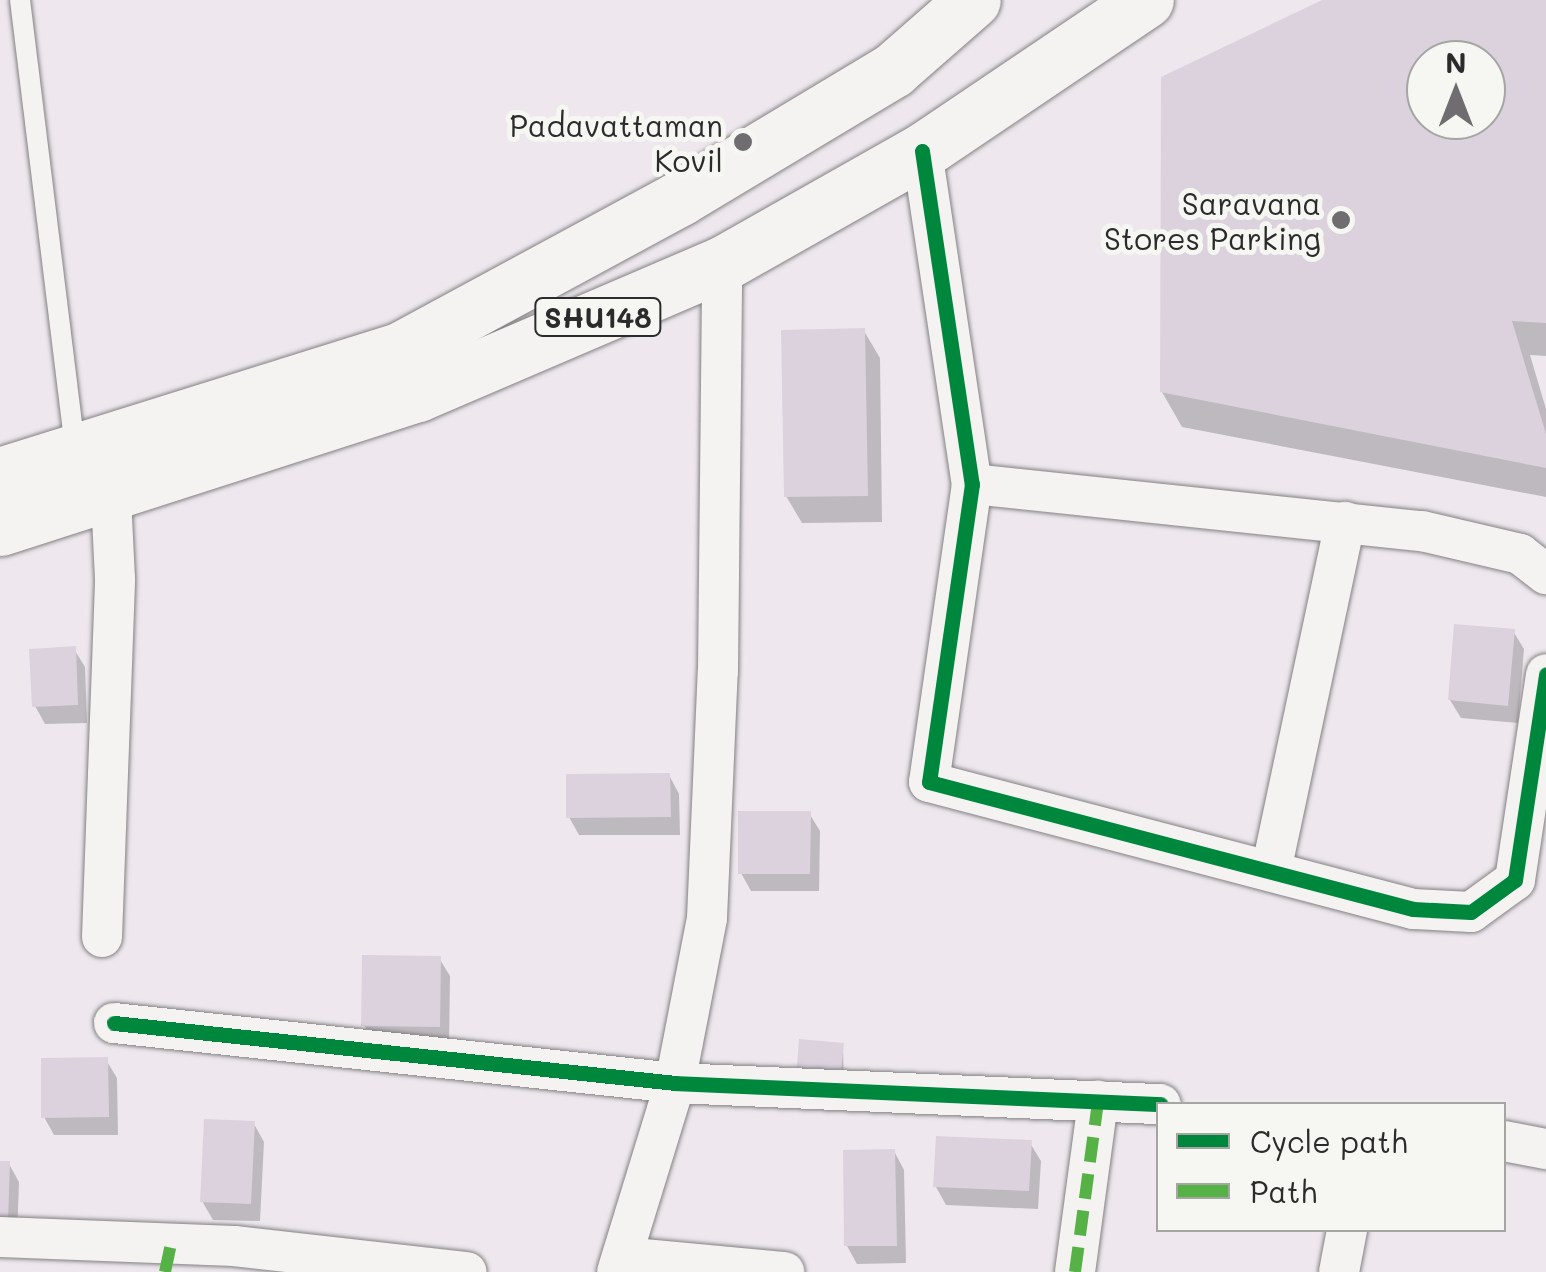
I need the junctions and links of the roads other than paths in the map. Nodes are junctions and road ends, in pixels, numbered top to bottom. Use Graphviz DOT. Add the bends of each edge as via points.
graph roads {
  1 [pos="20,0"];
  2 [pos="973,0"];
  3 [pos="1146,0"];
  4 [pos="922,151"];
  5 [pos="722,264"];
  6 [pos="75,453"];
  7 [pos="0,475"];
  8 [pos="972,484"];
  9 [pos="110,496"];
  10 [pos="1345,522"];
  11 [pos="0,528"];
  12 [pos="1546,574"];
  13 [pos="1546,674"];
  14 [pos="1271,871"];
  15 [pos="102,937"];
  16 [pos="114,1023"];
  17 [pos="675,1083"];
  18 [pos="1098,1101"];
  19 [pos="1156,1104"];
  20 [pos="1506,1141"];
  21 [pos="1546,1149"];
  22 [pos="1347,1232"];
  23 [pos="0,1237"];
  24 [pos="168,1258"];
  25 [pos="620,1265"];
  26 [pos="467,1272"];
  27 [pos="784,1272"];
  28 [pos="1075,1272"];
  29 [pos="1340,1272"];
  1 -- 6 [label="lane"];
  2 -- 6 [label="main road, SHU148" via="893,70 680,198 401,348"];
  3 -- 4 [label="main road, SHU148"];
  4 -- 5 [label="main road, SHU148"];
  4 -- 8 [label="street"];
  5 -- 9 [label="main road, SHU148" via="418,394"];
  5 -- 17 [label="street" via="718,671 706,918"];
  6 -- 7 [label="main road, SHU148"];
  8 -- 10 [label="street"];
  8 -- 14 [label="street" via="930,782"];
  9 -- 11 [label="main road, SHU148"];
  9 -- 15 [label="street" via="114,579"];
  10 -- 12 [label="street" via="1520,554"];
  10 -- 14 [label="street"];
  13 -- 14 [label="street" via="1515,880 1472,912 1413,909"];
  16 -- 17 [label="street"];
  17 -- 18 [label="street"];
  17 -- 25 [label="street"];
  18 -- 19 [label="street"];
  18 -- 28 [label="street"];
  20 -- 21 [label="street"];
  22 -- 29 [label="street"];
  23 -- 24 [label="street"];
  24 -- 26 [label="street"];
  25 -- 27 [label="street"];
}
